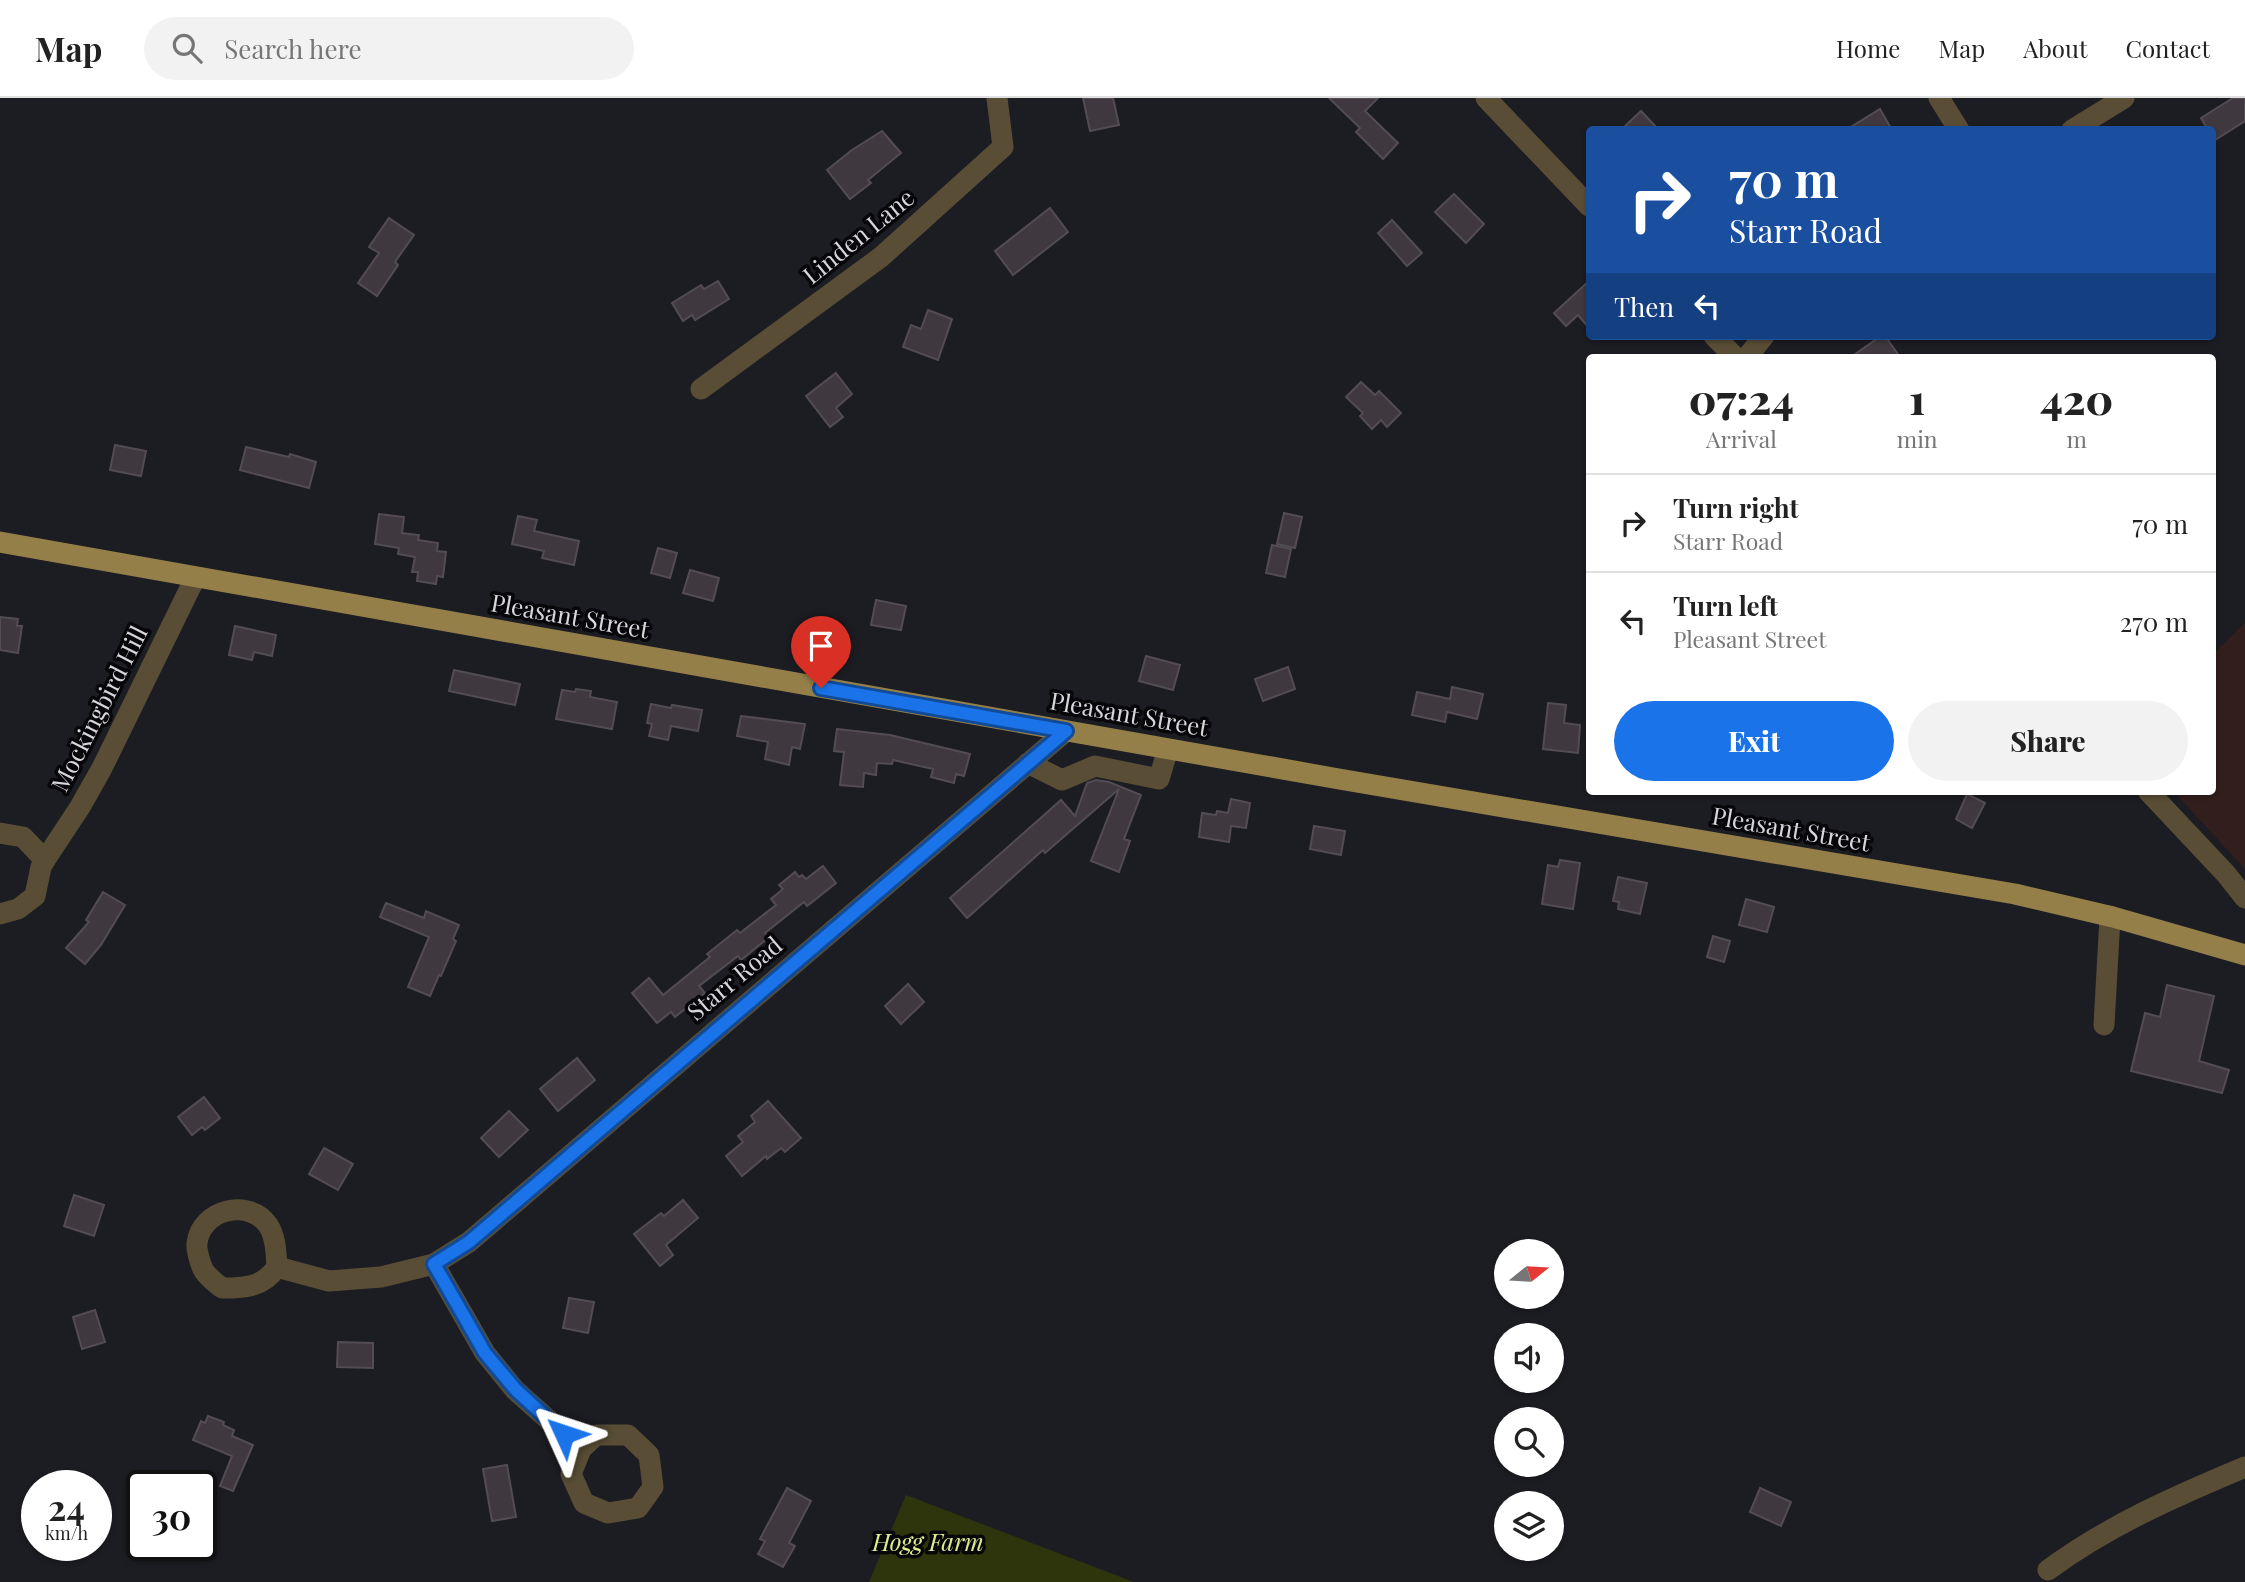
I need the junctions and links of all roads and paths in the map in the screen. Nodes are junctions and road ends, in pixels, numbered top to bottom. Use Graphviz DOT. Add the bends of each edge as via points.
graph roads {
  1 [pos="997,98"];
  2 [pos="1486,98"];
  3 [pos="1939,98"];
  4 [pos="2124,98"];
  5 [pos="1956,126"];
  6 [pos="2078,126"];
  7 [pos="1586,203"];
  8 [pos="1720,340"];
  9 [pos="1761,340"];
  10 [pos="1732,354"];
  11 [pos="1749,354"];
  12 [pos="701,388"];
  13 [pos="0,542"];
  14 [pos="195,578"];
  15 [pos="1066,731"];
  16 [pos="1168,749"];
  17 [pos="1028,763"];
  18 [pos="2152,795"];
  19 [pos="0,834"];
  20 [pos="45,860"];
  21 [pos="2245,898"];
  22 [pos="0,914"];
  23 [pos="2110,917"];
  24 [pos="2245,956"];
  25 [pos="2104,1026"];
  26 [pos="434,1264"];
  27 [pos="277,1267"];
  28 [pos="581,1449"];
  29 [pos="2245,1467"];
  30 [pos="2048,1570"];
  1 -- 12 [label="street, Linden Lane" via="1003,147 881,257"];
  2 -- 7 [label="street"];
  3 -- 5 [label="street"];
  4 -- 6 [label="street"];
  8 -- 10 [label="street"];
  9 -- 11 [label="street"];
  13 -- 14 [label="main road, Pleasant Street"];
  14 -- 15 [label="main road, Pleasant Street"];
  14 -- 20 [label="street, Mockingbird Hill" via="102,768"];
  15 -- 16 [label="main road, Pleasant Street"];
  15 -- 17 [label="street, Starr Road"];
  16 -- 17 [label="street" via="1159,779 1095,766 1062,780"];
  16 -- 23 [label="main road, Pleasant Street" via="2015,894"];
  17 -- 26 [label="street, Starr Road" via="469,1242"];
  18 -- 21 [label="street"];
  19 -- 20 [label="street" via="23,837"];
  20 -- 22 [label="street, Mockingbird Hill" via="35,896 18,909"];
  23 -- 24 [label="main road, Pleasant Street"];
  23 -- 25 [label="street"];
  26 -- 27 [label="street, Starr Road" via="382,1277 329,1281"];
  26 -- 28 [label="street" via="485,1353 516,1390"];
  29 -- 30 [label="street" via="2109,1529"];
}
